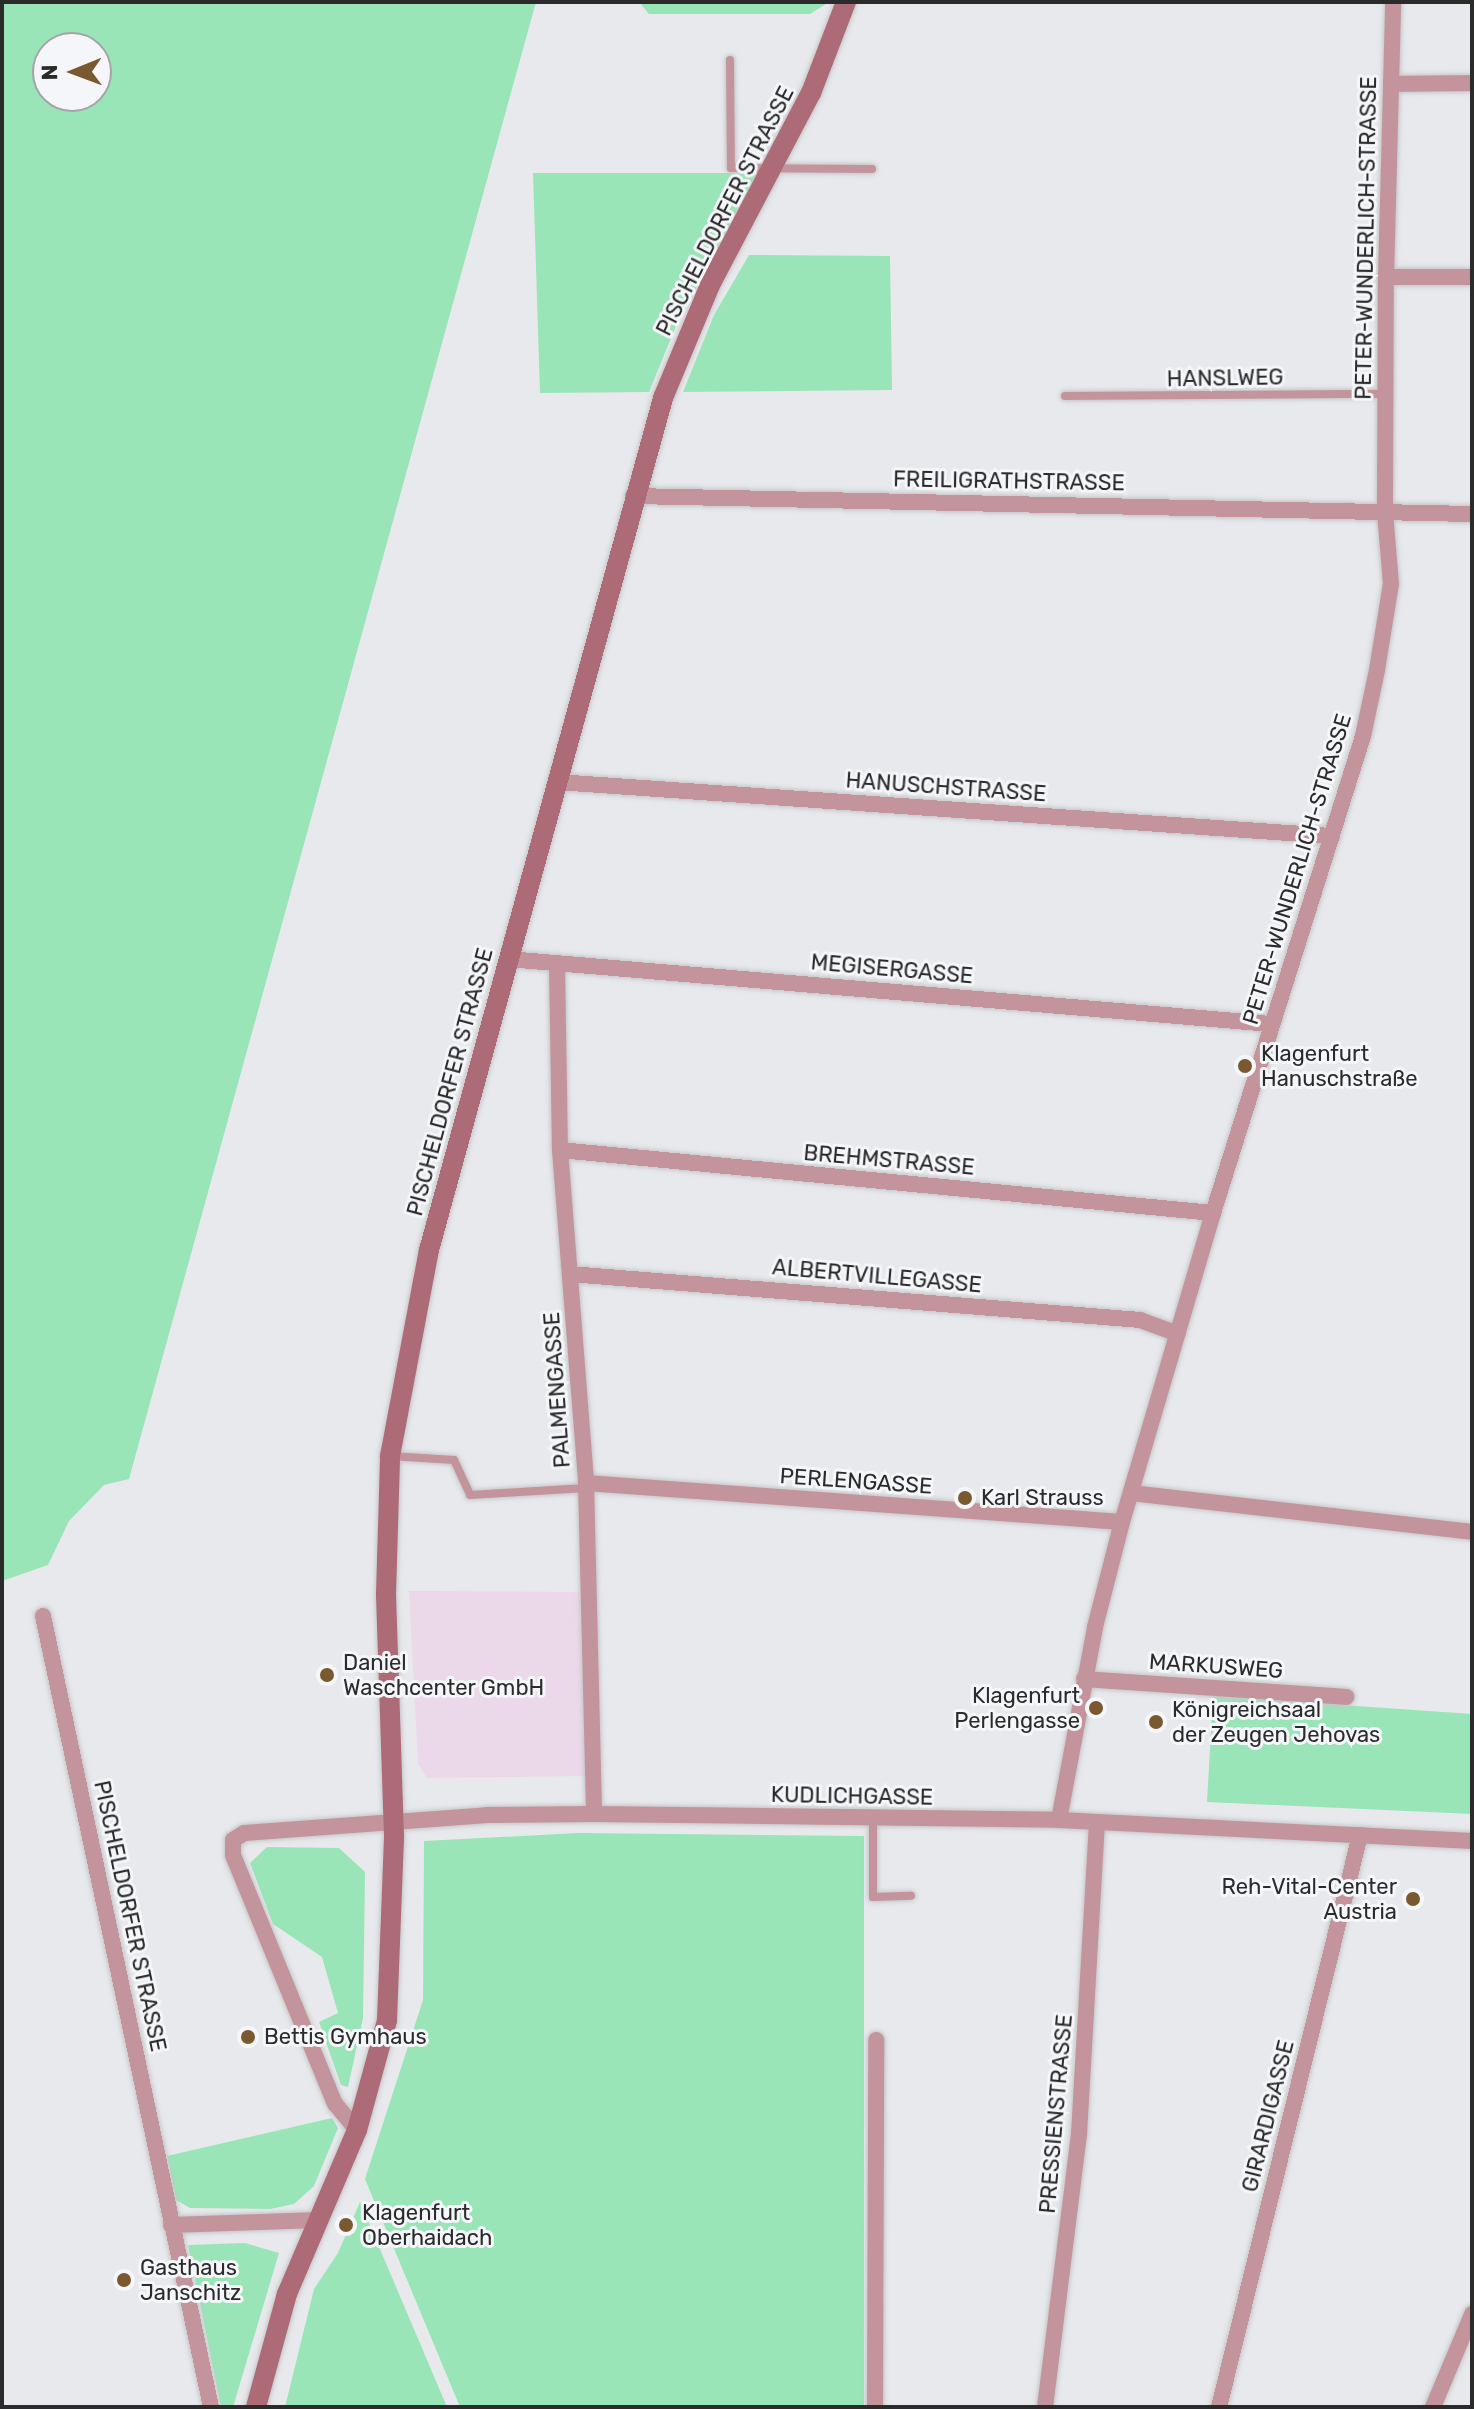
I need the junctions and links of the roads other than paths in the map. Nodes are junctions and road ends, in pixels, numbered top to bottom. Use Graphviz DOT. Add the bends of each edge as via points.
graph roads {
  1 [pos="846,2"];
  2 [pos="1393,2"];
  3 [pos="730,60"];
  4 [pos="1472,83"];
  5 [pos="1391,84"];
  6 [pos="775,169"];
  7 [pos="872,169"];
  8 [pos="1386,277"];
  9 [pos="1472,277"];
  10 [pos="1386,394"];
  11 [pos="1065,396"];
  12 [pos="633,496"];
  13 [pos="1385,512"];
  14 [pos="1472,514"];
  15 [pos="557,782"];
  16 [pos="1332,836"];
  17 [pos="508,959"];
  18 [pos="557,963"];
  19 [pos="1271,1024"];
  20 [pos="560,1150"];
  21 [pos="1213,1213"];
  22 [pos="570,1274"];
  23 [pos="1178,1334"];
  24 [pos="390,1456"];
  25 [pos="586,1486"];
  26 [pos="1131,1493"];
  27 [pos="1122,1522"];
  28 [pos="1472,1532"];
  29 [pos="43,1616"];
  30 [pos="1084,1679"];
  31 [pos="1346,1697"];
  32 [pos="594,1814"];
  33 [pos="873,1818"];
  34 [pos="1059,1820"];
  35 [pos="394,1821"];
  36 [pos="1097,1823"];
  37 [pos="1360,1835"];
  38 [pos="1472,1841"];
  39 [pos="911,1896"];
  40 [pos="876,2040"];
  41 [pos="357,2130"];
  42 [pos="319,2220"];
  43 [pos="171,2225"];
  44 [pos="1472,2314"];
  45 [pos="211,2407"];
  46 [pos="256,2407"];
  47 [pos="875,2407"];
  48 [pos="1045,2407"];
  49 [pos="1219,2407"];
  50 [pos="1433,2407"];
  1 -- 6 [label="main road, PISCHELDORFER STRASSE"];
  2 -- 5 [label="street, PETER-WUNDERLICH-STRASSE"];
  3 -- 6 [label="lane" via="731,168"];
  4 -- 5 [label="street"];
  5 -- 8 [label="street, PETER-WUNDERLICH-STRASSE"];
  6 -- 7 [label="lane"];
  6 -- 12 [label="main road, PISCHELDORFER STRASSE" via="687,337"];
  8 -- 9 [label="street"];
  8 -- 10 [label="street, PETER-WUNDERLICH-STRASSE"];
  10 -- 11 [label="lane, HANSLWEG"];
  10 -- 13 [label="street, PETER-WUNDERLICH-STRASSE"];
  12 -- 13 [label="street, FREILIGRATHSTRASSE"];
  12 -- 15 [label="main road, PISCHELDORFER STRASSE"];
  13 -- 14 [label="street, FREILIGRATHSTRASSE"];
  13 -- 16 [label="street, PETER-WUNDERLICH-STRASSE" via="1389,607 1363,736"];
  15 -- 16 [label="street, HANUSCHSTRASSE"];
  15 -- 17 [label="main road, PISCHELDORFER STRASSE"];
  16 -- 19 [label="street, PETER-WUNDERLICH-STRASSE"];
  17 -- 18 [label="street, MEGISERGASSE"];
  17 -- 24 [label="main road, PISCHELDORFER STRASSE" via="429,1250"];
  18 -- 19 [label="street, MEGISERGASSE"];
  18 -- 20 [label="street, PALMENGASSE"];
  19 -- 21 [label="street, PETER-WUNDERLICH-STRASSE"];
  20 -- 21 [label="street, BREHMSTRASSE"];
  20 -- 22 [label="street, PALMENGASSE"];
  21 -- 23 [label="street, PETER-WUNDERLICH-STRASSE"];
  22 -- 23 [label="street, ALBERTVILLEGASSE" via="1140,1320"];
  22 -- 25 [label="street, PALMENGASSE"];
  23 -- 26 [label="street, PETER-WUNDERLICH-STRASSE"];
  24 -- 25 [label="lane" via="454,1460 470,1495"];
  24 -- 35 [label="main road, PISCHELDORFER STRASSE" via="386,1594"];
  25 -- 27 [label="street, PERLENGASSE"];
  25 -- 32 [label="street, PALMENGASSE"];
  26 -- 27 [label="street, PETER-WUNDERLICH-STRASSE"];
  26 -- 28 [label="street"];
  27 -- 30 [label="street, PETER-WUNDERLICH-STRASSE"];
  29 -- 43 [label="street, PISCHELDORFER STRASSE"];
  30 -- 31 [label="street, MARKUSWEG"];
  30 -- 34 [label="street, PETER-WUNDERLICH-STRASSE"];
  32 -- 33 [label="street, KUDLICHGASSE"];
  32 -- 35 [label="street, KUDLICHGASSE"];
  33 -- 34 [label="street, KUDLICHGASSE"];
  33 -- 39 [label="lane" via="873,1897"];
  34 -- 36 [label="street, KUDLICHGASSE"];
  35 -- 41 [label="main road, PISCHELDORFER STRASSE" via="387,2020"];
  35 -- 41 [label="street, KUDLICHGASSE" via="244,1833 233,1840 233,1855 335,2104"];
  36 -- 37 [label="street, KUDLICHGASSE"];
  36 -- 48 [label="street, PRESSIENSTRASSE" via="1077,2161"];
  37 -- 38 [label="street, KUDLICHGASSE"];
  37 -- 49 [label="street, GIRARDIGASSE"];
  40 -- 47 [label="street"];
  41 -- 42 [label="main road, PISCHELDORFER STRASSE"];
  42 -- 43 [label="street"];
  42 -- 46 [label="main road, PISCHELDORFER STRASSE" via="287,2294"];
  43 -- 45 [label="street, PISCHELDORFER STRASSE"];
  44 -- 50 [label="street"];
}
